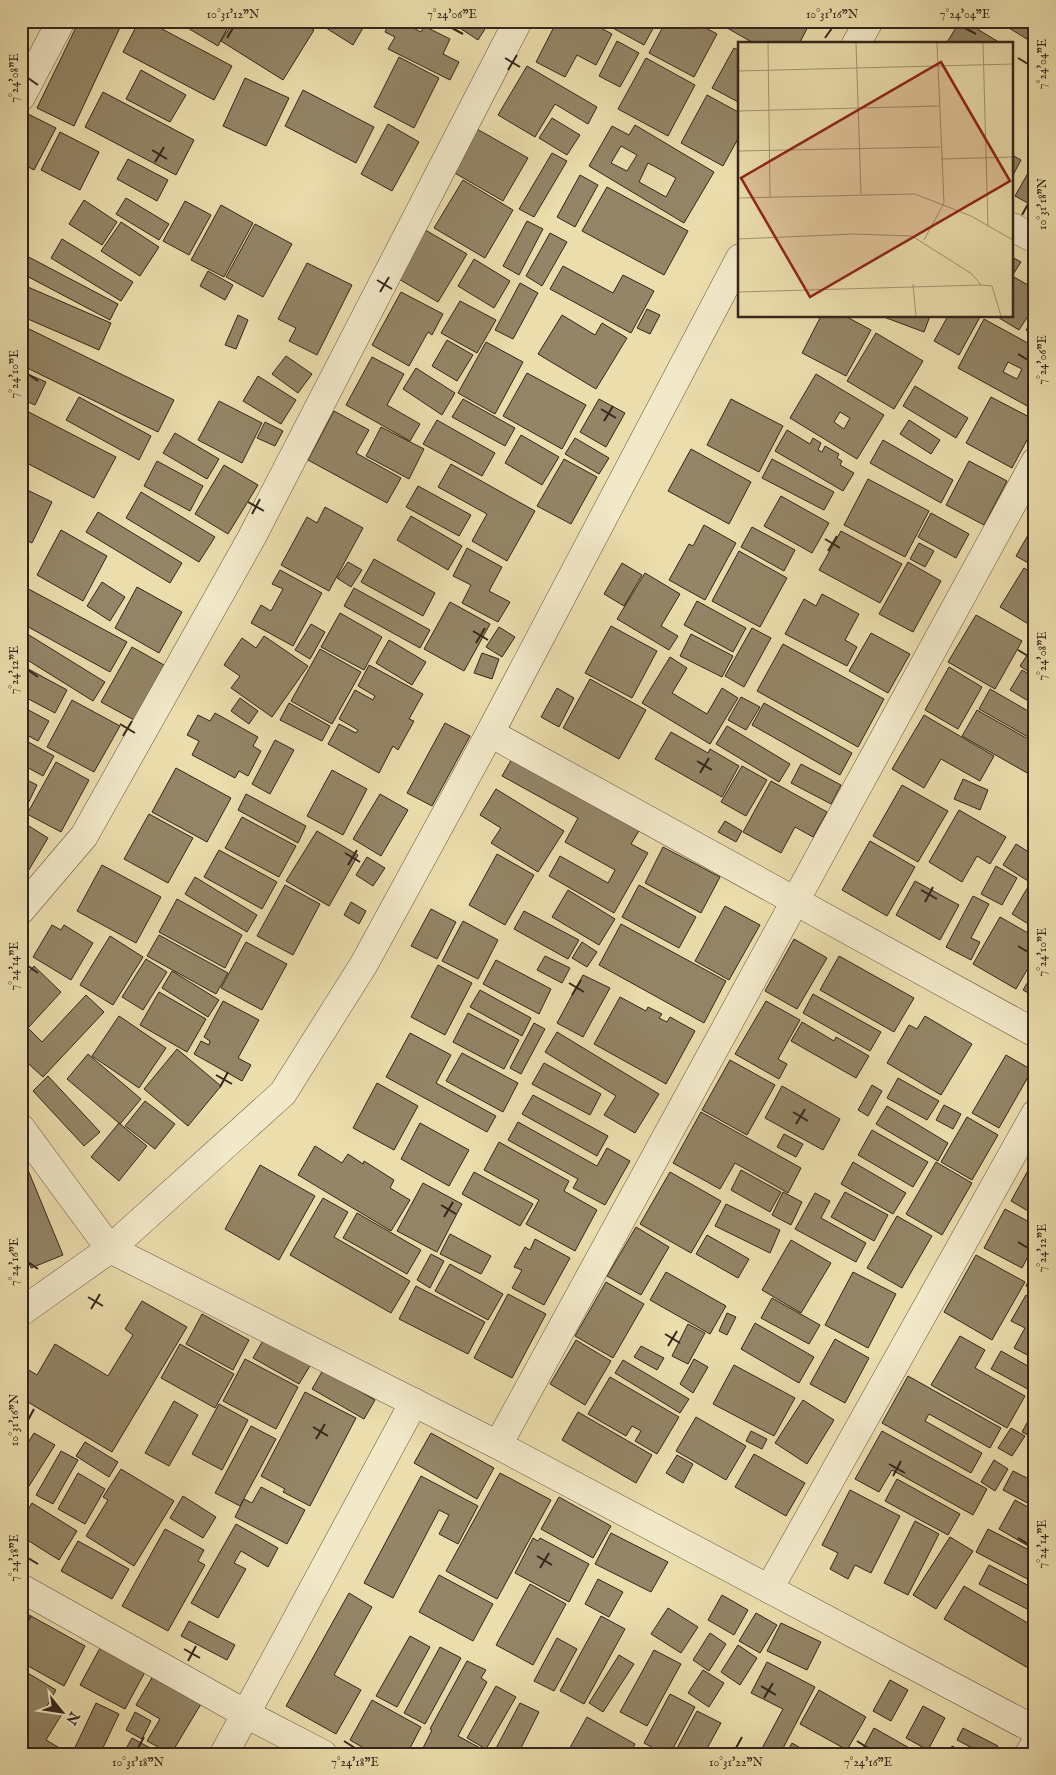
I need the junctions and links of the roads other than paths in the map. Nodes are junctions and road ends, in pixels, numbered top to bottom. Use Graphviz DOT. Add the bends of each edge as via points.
graph roads {
  1 [pos="61,21"];
  2 [pos="518,21"];
  3 [pos="868,21"];
  4 [pos="857,42"];
  5 [pos="21,97"];
  6 [pos="1014,228"];
  7 [pos="1035,239"];
  8 [pos="738,262"];
  9 [pos="1035,462"];
  10 [pos="490,733"];
  11 [pos="796,902"];
  12 [pos="21,910"];
  13 [pos="1035,1033"];
  14 [pos="1035,1114"];
  15 [pos="21,1128"];
  16 [pos="110,1249"];
  17 [pos="21,1312"];
  18 [pos="414,1402"];
  19 [pos="498,1445"];
  20 [pos="21,1588"];
  21 [pos="769,1589"];
  22 [pos="246,1714"];
  23 [pos="1035,1730"];
  24 [pos="1035,1744"];
  25 [pos="224,1754"];
  26 [pos="323,1754"];
  27 [pos="1030,1754"];
  1 -- 5 [label="street"];
  2 -- 12 [label="street" via="252,538 84,836"];
  3 -- 4 [label="street"];
  6 -- 7 [label="street"];
  8 -- 10 [label="street"];
  9 -- 11 [label="street"];
  10 -- 11 [label="street"];
  10 -- 16 [label="street" via="364,964 283,1093"];
  11 -- 13 [label="street"];
  11 -- 19 [label="street"];
  14 -- 21 [label="street"];
  15 -- 16 [label="street"];
  16 -- 17 [label="street"];
  16 -- 18 [label="street"];
  18 -- 19 [label="street"];
  18 -- 22 [label="street"];
  19 -- 21 [label="street"];
  20 -- 22 [label="street"];
  21 -- 23 [label="street"];
  22 -- 25 [label="street"];
  22 -- 26 [label="street"];
  24 -- 27 [label="street"];
}
